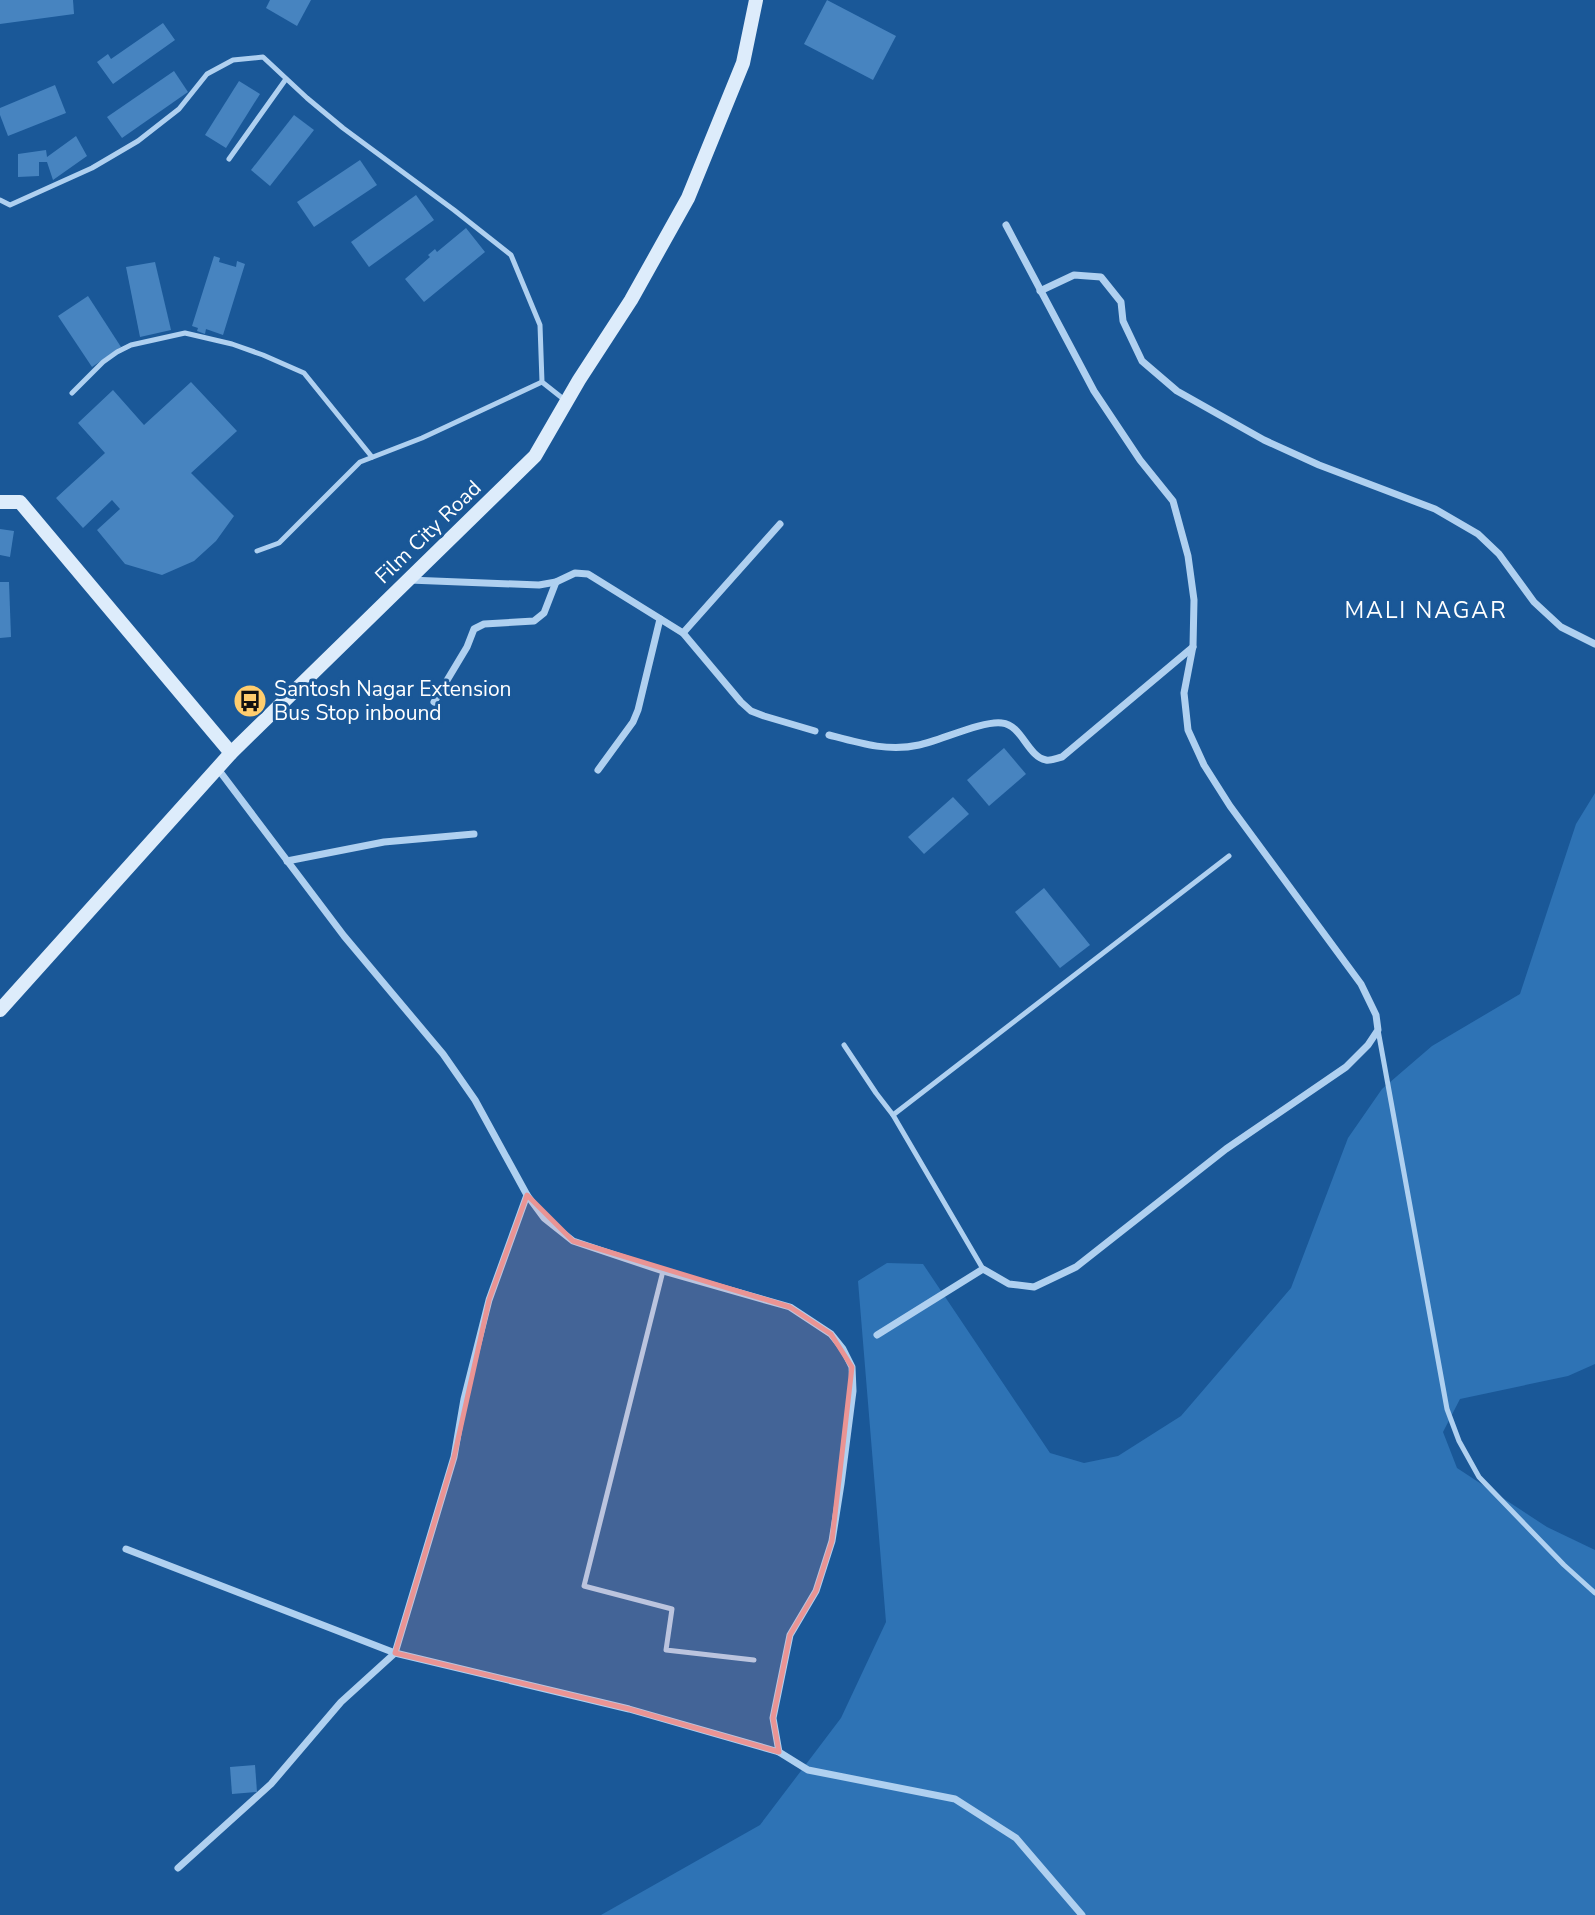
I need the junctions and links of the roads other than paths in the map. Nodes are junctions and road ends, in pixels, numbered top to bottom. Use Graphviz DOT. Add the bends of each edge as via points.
graph roads {
  1 [pos="756,0"];
  2 [pos="286,79"];
  3 [pos="229,159"];
  4 [pos="0,200"];
  5 [pos="1006,225"];
  6 [pos="1040,291"];
  7 [pos="542,382"];
  8 [pos="72,393"];
  9 [pos="566,402"];
  10 [pos="372,457"];
  11 [pos="0,502"];
  12 [pos="780,524"];
  13 [pos="257,551"];
  14 [pos="409,580"];
  15 [pos="556,582"];
  16 [pos="660,619"];
  17 [pos="683,633"];
  18 [pos="1595,644"];
  19 [pos="1193,646"];
  20 [pos="433,702"];
  21 [pos="815,731"];
  22 [pos="830,735"];
  23 [pos="231,753"];
  24 [pos="218,769"];
  25 [pos="598,770"];
  26 [pos="474,834"];
  27 [pos="1229,856"];
  28 [pos="287,861"];
  29 [pos="0,1010"];
  30 [pos="1378,1030"];
  31 [pos="845,1045"];
  32 [pos="893,1115"];
  33 [pos="527,1195"];
  34 [pos="983,1269"];
  35 [pos="663,1271"];
  36 [pos="877,1335"];
  37 [pos="126,1549"];
  38 [pos="1595,1593"];
  39 [pos="395,1653"];
  40 [pos="754,1660"];
  41 [pos="779,1752"];
  42 [pos="178,1868"];
  43 [pos="1082,1915"];
  1 -- 9 [label="street, Film City Road" via="743,63 688,198"];
  2 -- 3 [label="lane"];
  2 -- 4 [label="lane" via="263,57 233,60 207,74 180,109 127,148 10,205"];
  2 -- 7 [label="lane" via="511,255 540,326"];
  5 -- 6 [label="street"];
  6 -- 18 [label="street" via="1074,275 1101,277 1121,302 1123,321 1142,361 1177,391 1265,440 1435,509 1478,534 1534,602 1561,627"];
  6 -- 19 [label="street" via="1094,391 1173,501 1188,556 1194,600"];
  7 -- 9 [label="lane"];
  7 -- 10 [label="lane"];
  8 -- 10 [label="lane" via="124,348 185,333 232,344 304,373"];
  9 -- 14 [label="street, Film City Road" via="536,456"];
  10 -- 13 [label="lane" via="360,462 279,543"];
  11 -- 23 [label="street" via="20,502"];
  12 -- 17 [label="street"];
  14 -- 15 [label="street"];
  14 -- 23 [label="street, Film City Road"];
  15 -- 16 [label="street" via="575,573 588,574"];
  15 -- 20 [label="street" via="544,613 534,621 484,624 474,629"];
  16 -- 17 [label="street"];
  16 -- 25 [label="street" via="638,710"];
  17 -- 21 [label="street" via="751,711"];
  19 -- 22 [label="street" via="1062,757 1049,761 1004,722 896,748"];
  19 -- 30 [label="street" via="1184,693 1188,730 1204,765 1361,984"];
  23 -- 24 [label="street, Film City Road"];
  24 -- 28 [label="street"];
  24 -- 29 [label="street, Film City Road"];
  26 -- 28 [label="street" via="384,842"];
  27 -- 32 [label="lane"];
  28 -- 33 [label="street" via="443,1054 475,1100"];
  30 -- 34 [label="street" via="1346,1067 1226,1149 1076,1267 1034,1287 1009,1284"];
  30 -- 38 [label="lane" via="1447,1409 1459,1441 1479,1477"];
  31 -- 32 [label="lane"];
  32 -- 34 [label="lane"];
  33 -- 35 [label="street" via="544,1218 573,1241"];
  33 -- 39 [label="street" via="489,1300 454,1457"];
  34 -- 36 [label="street"];
  35 -- 40 [label="lane" via="584,1586 672,1609 666,1650"];
  35 -- 41 [label="street" via="790,1307 831,1334 852,1367 853,1391 832,1541 816,1591 790,1635 773,1718"];
  37 -- 39 [label="street"];
  39 -- 41 [label="street" via="629,1709"];
  39 -- 42 [label="street" via="341,1702 271,1784"];
  41 -- 43 [label="street" via="808,1770 955,1799 1016,1838"];
}
